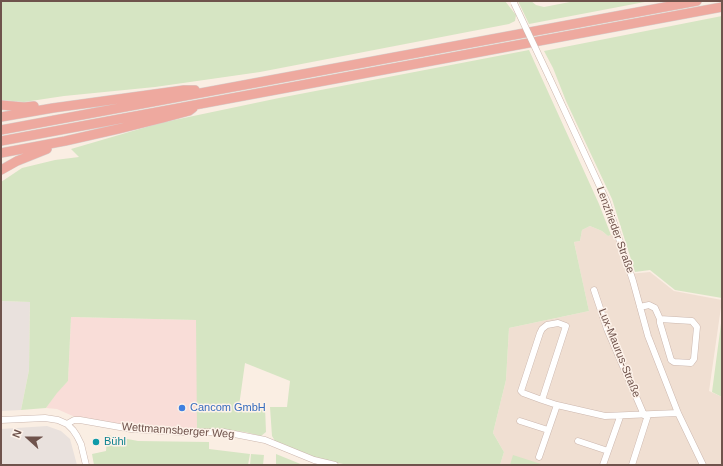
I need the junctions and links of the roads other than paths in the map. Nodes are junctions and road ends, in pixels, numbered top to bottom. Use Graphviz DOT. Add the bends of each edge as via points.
graph roads {
  1 [pos="697,1"];
  2 [pos="513,2"];
  3 [pos="722,7"];
  4 [pos="210,91"];
  5 [pos="201,103"];
  6 [pos="1,105"];
  7 [pos="53,108"];
  8 [pos="1,117"];
  9 [pos="1,130"];
  10 [pos="1,141"];
  11 [pos="65,141"];
  12 [pos="1,153"];
  13 [pos="1,170"];
  14 [pos="594,290"];
  15 [pos="640,307"];
  16 [pos="660,319"];
  17 [pos="542,400"];
  18 [pos="557,404"];
  19 [pos="678,413"];
  20 [pos="646,415"];
  21 [pos="620,417"];
  22 [pos="1,420"];
  23 [pos="520,421"];
  24 [pos="67,424"];
  25 [pos="548,430"];
  26 [pos="578,441"];
  27 [pos="608,451"];
  28 [pos="539,457"];
  29 [pos="86,465"];
  30 [pos="335,465"];
  31 [pos="603,465"];
  32 [pos="632,465"];
  33 [pos="703,465"];
  1 -- 4 [label="highway"];
  2 -- 15 [label="street, Lenzfrieder Straße, bridge" via="607,202"];
  3 -- 5 [label="highway"];
  4 -- 7 [label="highway" via="184,90"];
  4 -- 9 [label="highway"];
  5 -- 10 [label="highway"];
  5 -- 11 [label="highway" via="188,111 163,118"];
  6 -- 7 [label="highway" via="42,105"];
  7 -- 8 [label="highway"];
  11 -- 12 [label="highway"];
  11 -- 13 [label="highway"];
  14 -- 20 [label="street, Lux-Maurus-Straße" via="607,329"];
  15 -- 16 [label="street" via="649,305 655,308"];
  15 -- 19 [label="street, Lenzfrieder Straße" via="648,336"];
  16 -- 16 [label="street" via="692,322 697,328 694,359 691,363 671,360"];
  17 -- 17 [label="street" via="521,391 542,329 558,323 566,326"];
  17 -- 18 [label="street"];
  18 -- 21 [label="street" via="592,414"];
  18 -- 25 [label="street"];
  19 -- 20 [label="street"];
  19 -- 33 [label="street, Lenzfrieder Straße"];
  20 -- 21 [label="street"];
  20 -- 32 [label="street"];
  21 -- 27 [label="street"];
  22 -- 24 [label="street" via="45,418"];
  23 -- 25 [label="street"];
  24 -- 29 [label="street" via="81,444"];
  24 -- 30 [label="street, Wettmannsberger Weg" via="80,420 131,429 224,432 265,440 314,460"];
  25 -- 28 [label="street"];
  26 -- 27 [label="street"];
  27 -- 31 [label="street"];
}
